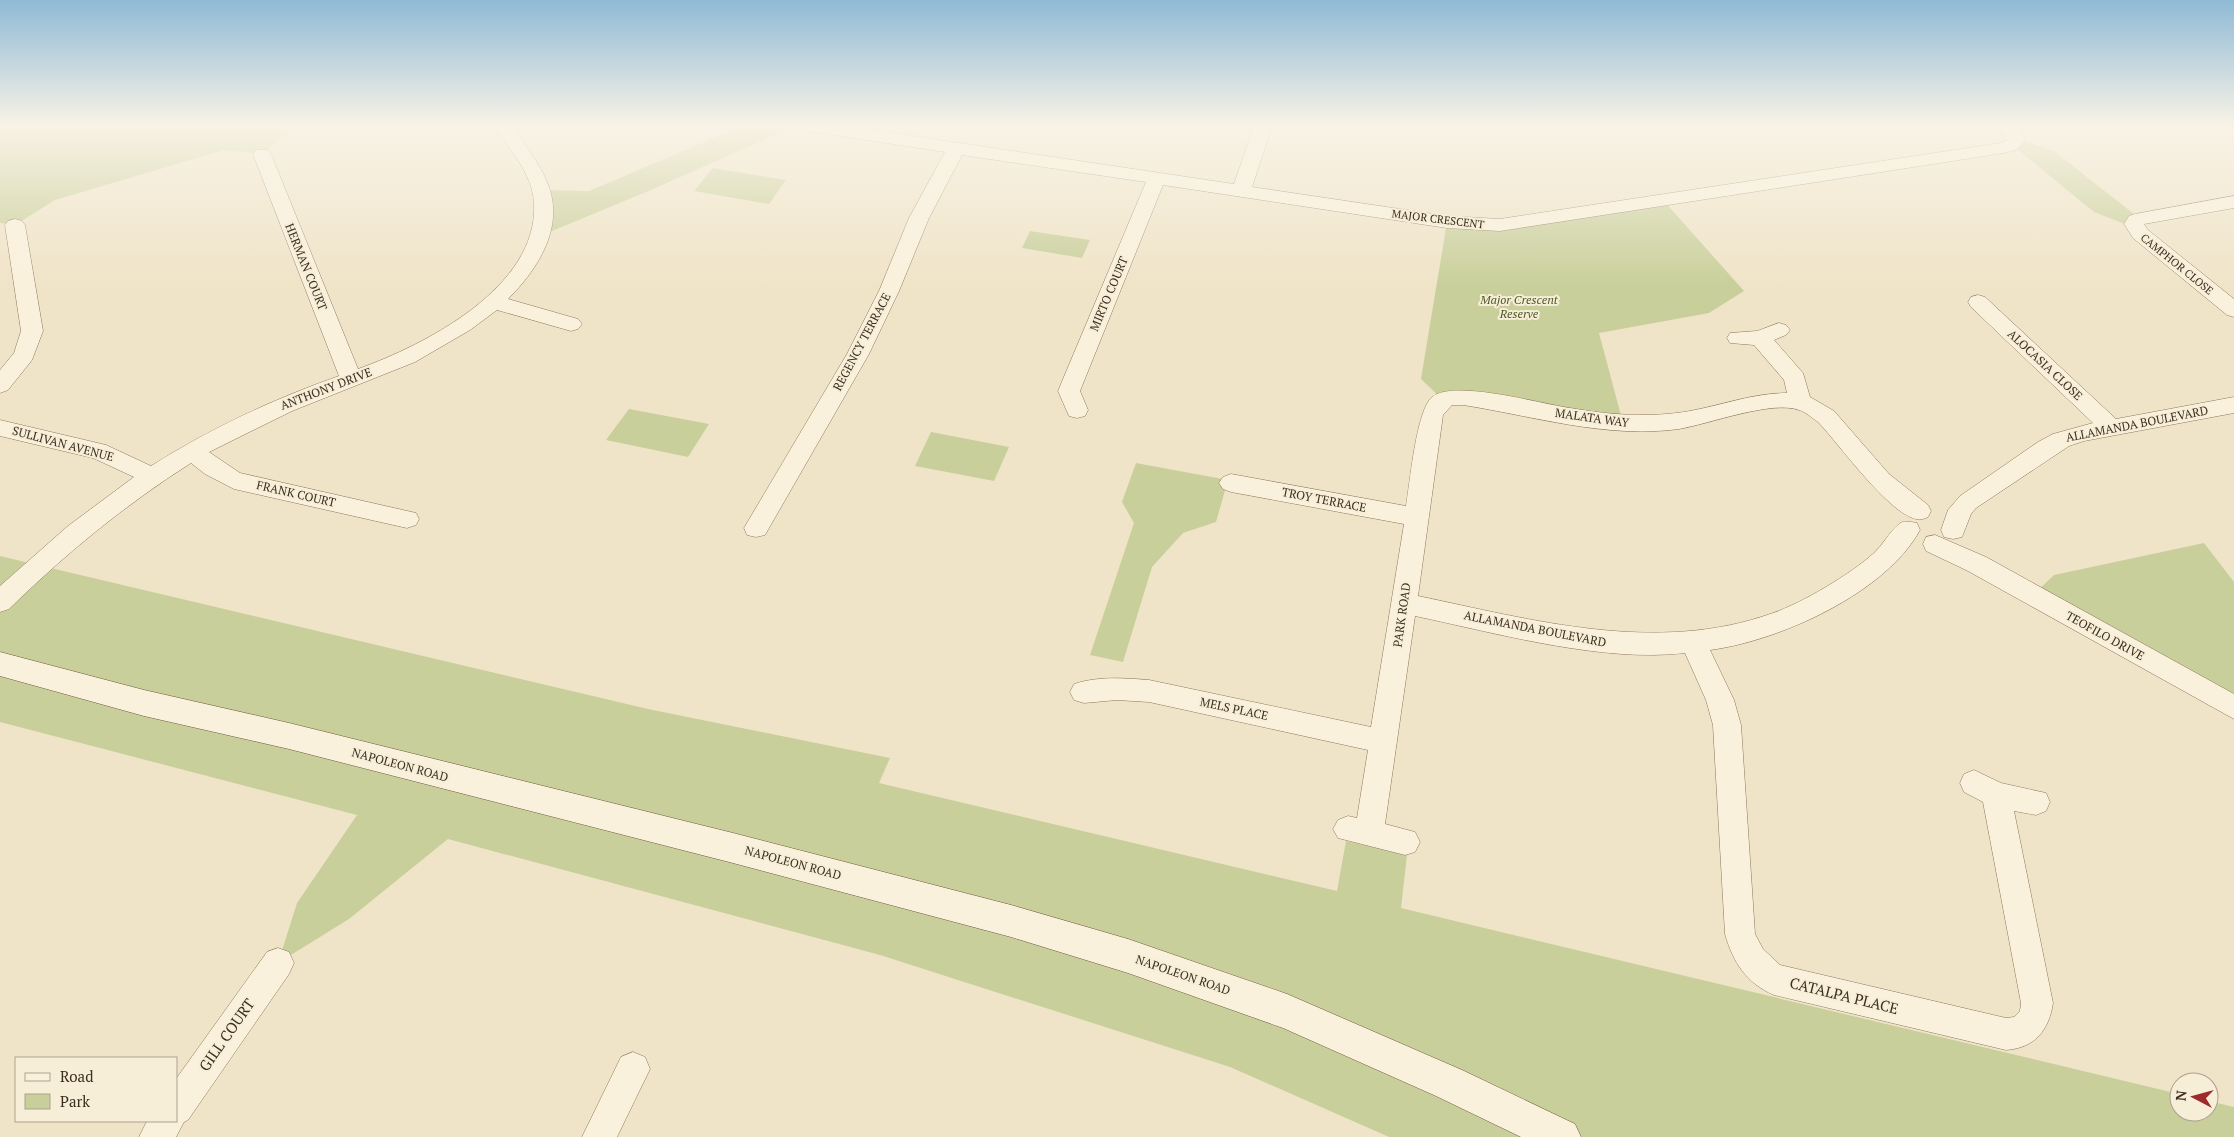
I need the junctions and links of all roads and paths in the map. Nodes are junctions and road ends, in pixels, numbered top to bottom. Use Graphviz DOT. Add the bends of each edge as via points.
graph roads {
  1 [pos="272,179"];
  2 [pos="535,179"];
  3 [pos="940,179"];
  4 [pos="1157,179"];
  5 [pos="1164,179"];
  6 [pos="1245,179"];
  7 [pos="1801,179"];
  8 [pos="1241,191"];
  9 [pos="2234,202"];
  10 [pos="15,225"];
  11 [pos="493,302"];
  12 [pos="1978,302"];
  13 [pos="2234,310"];
  14 [pos="571,324"];
  15 [pos="1738,338"];
  16 [pos="351,379"];
  17 [pos="0,385"];
  18 [pos="1442,399"];
  19 [pos="1800,401"];
  20 [pos="2234,405"];
  21 [pos="1077,410"];
  22 [pos="0,428"];
  23 [pos="2112,428"];
  24 [pos="192,451"];
  25 [pos="151,476"];
  26 [pos="1231,483"];
  27 [pos="1968,502"];
  28 [pos="1416,517"];
  29 [pos="407,519"];
  30 [pos="1917,519"];
  31 [pos="756,528"];
  32 [pos="1942,539"];
  33 [pos="1887,557"];
  34 [pos="0,602"];
  35 [pos="1404,603"];
  36 [pos="1694,643"];
  37 [pos="0,664"];
  38 [pos="1084,692"];
  39 [pos="2234,707"];
  40 [pos="1383,741"];
  41 [pos="2036,802"];
  42 [pos="1406,842"];
  43 [pos="278,963"];
  44 [pos="633,1069"];
  45 [pos="178,1105"];
  46 [pos="166,1122"];
  47 [pos="156,1137"];
  48 [pos="599,1137"];
  49 [pos="1562,1137"];
  1 -- 16 [label="street, HERMAN COURT"];
  2 -- 11 [label="street, ANTHONY DRIVE" via="544,202 540,236 531,257"];
  3 -- 31 [label="street, REGENCY TERRACE" via="858,354"];
  4 -- 21 [label="street, MIRTO COURT" via="1069,391"];
  5 -- 8 [label="street, MAJOR CRESCENT"];
  6 -- 8 [label="street"];
  7 -- 8 [label="street, MAJOR CRESCENT" via="1500,225 1447,222"];
  9 -- 13 [label="street, CAMPHOR CLOSE" via="2142,218 2134,224 2140,234"];
  10 -- 17 [label="street" via="32,331 24,355"];
  11 -- 14 [label="street"];
  11 -- 16 [label="street, ANTHONY DRIVE" via="428,346"];
  12 -- 23 [label="street, ALOCASIA CLOSE"];
  15 -- 19 [label="street" via="1770,334 1795,378"];
  16 -- 24 [label="street, ANTHONY DRIVE" via="264,414"];
  18 -- 19 [label="street, MALATA WAY" via="1464,397 1590,419 1641,424 1679,421 1778,400"];
  18 -- 28 [label="street, PARK ROAD" via="1432,415"];
  19 -- 30 [label="street, MALATA WAY" via="1824,416"];
  20 -- 23 [label="street, ALLAMANDA BOULEVARD"];
  22 -- 25 [label="street, SULLIVAN AVENUE" via="98,451"];
  23 -- 27 [label="street, ALLAMANDA BOULEVARD" via="2060,440"];
  24 -- 25 [label="street, ANTHONY DRIVE"];
  24 -- 29 [label="street, FRANK COURT" via="224,475 247,484"];
  25 -- 34 [label="street, ANTHONY DRIVE" via="61,545"];
  26 -- 28 [label="street, TROY TERRACE"];
  27 -- 30 [label="street, ALLAMANDA BOULEVARD"];
  27 -- 32 [label="street, ALLAMANDA BOULEVARD"];
  28 -- 35 [label="street, PARK ROAD"];
  30 -- 32 [label="street, TEOFILO DRIVE" via="1917,538"];
  30 -- 33 [label="street, ALLAMANDA BOULEVARD"];
  32 -- 33 [label="street, ALLAMANDA BOULEVARD"];
  32 -- 39 [label="street, TEOFILO DRIVE" via="1977,564"];
  33 -- 36 [label="street, ALLAMANDA BOULEVARD" via="1828,598 1778,624 1732,638"];
  35 -- 36 [label="street, ALLAMANDA BOULEVARD" via="1592,640 1649,646"];
  35 -- 40 [label="street, PARK ROAD"];
  36 -- 41 [label="street, CATALPA PLACE" via="1720,700 1727,725 1740,934 1750,959 1774,979 2006,1034 2017,1034 2029,1026 2034,1020 2037,1003 1985,789"];
  37 -- 49 [label="main road, NAPOLEON ROAD" via="1011,920 1128,956 1288,1012"];
  38 -- 40 [label="street, MELS PLACE" via="1149,691"];
  40 -- 42 [label="street, PARK ROAD" via="1358,832"];
  43 -- 45 [label="street, GILL COURT"];
  44 -- 48 [label="street"];
  46 -- 47 [label="street"];
}
